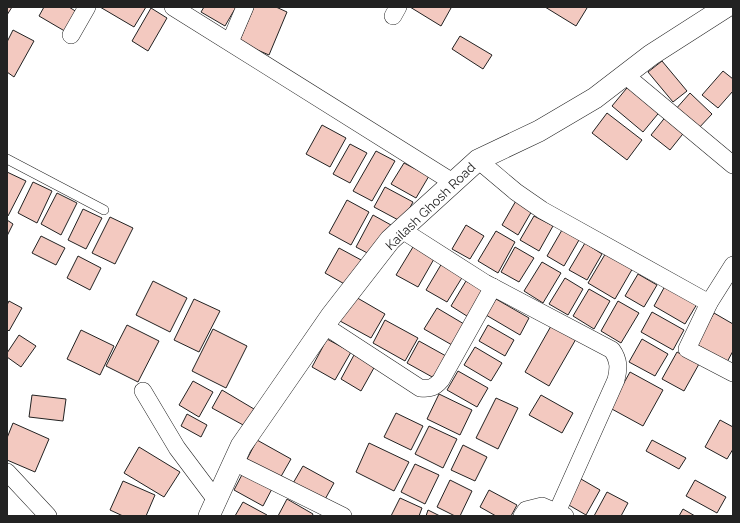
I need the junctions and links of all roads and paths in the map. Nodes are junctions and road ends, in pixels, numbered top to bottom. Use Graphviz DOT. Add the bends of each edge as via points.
graph roads {
  1 [pos="87,7"];
  2 [pos="173,7"];
  3 [pos="245,7"];
  4 [pos="721,8"];
  5 [pos="71,35"];
  6 [pos="230,42"];
  7 [pos="625,75"];
  8 [pos="7,159"];
  9 [pos="478,160"];
  10 [pos="733,165"];
  11 [pos="454,183"];
  12 [pos="104,210"];
  13 [pos="402,230"];
  14 [pos="733,265"];
  15 [pos="494,287"];
  16 [pos="709,303"];
  17 [pos="325,326"];
  18 [pos="733,373"];
  19 [pos="143,391"];
  20 [pos="234,462"];
  21 [pos="7,472"];
  22 [pos="213,508"];
  23 [pos="561,514"];
  24 [pos="48,516"];
  25 [pos="343,516"];
  26 [pos="522,516"];
  1 -- 5 [label="street"];
  2 -- 6 [label="street"];
  3 -- 6 [label="street"];
  4 -- 7 [label="street, Kailash Ghosh Road"];
  6 -- 11 [label="street"];
  7 -- 9 [label="street, Kailash Ghosh Road" via="595,98 539,131"];
  7 -- 10 [label="street"];
  8 -- 12 [label="lane"];
  9 -- 11 [label="street, Kailash Ghosh Road"];
  9 -- 16 [label="street" via="542,210"];
  11 -- 13 [label="street, Kailash Ghosh Road"];
  13 -- 15 [label="street"];
  13 -- 17 [label="street, Kailash Ghosh Road" via="390,240"];
  14 -- 16 [label="street"];
  15 -- 17 [label="street" via="441,380 429,389 420,388"];
  15 -- 23 [label="street" via="612,350 618,358 616,380"];
  16 -- 18 [label="street" via="688,349"];
  17 -- 20 [label="street, Kailash Ghosh Road" via="241,446"];
  19 -- 22 [label="street"];
  20 -- 22 [label="street, Kailash Ghosh Road"];
  20 -- 25 [label="street"];
  21 -- 24 [label="street"];
  23 -- 26 [label="street" via="542,506 526,510"];
}
